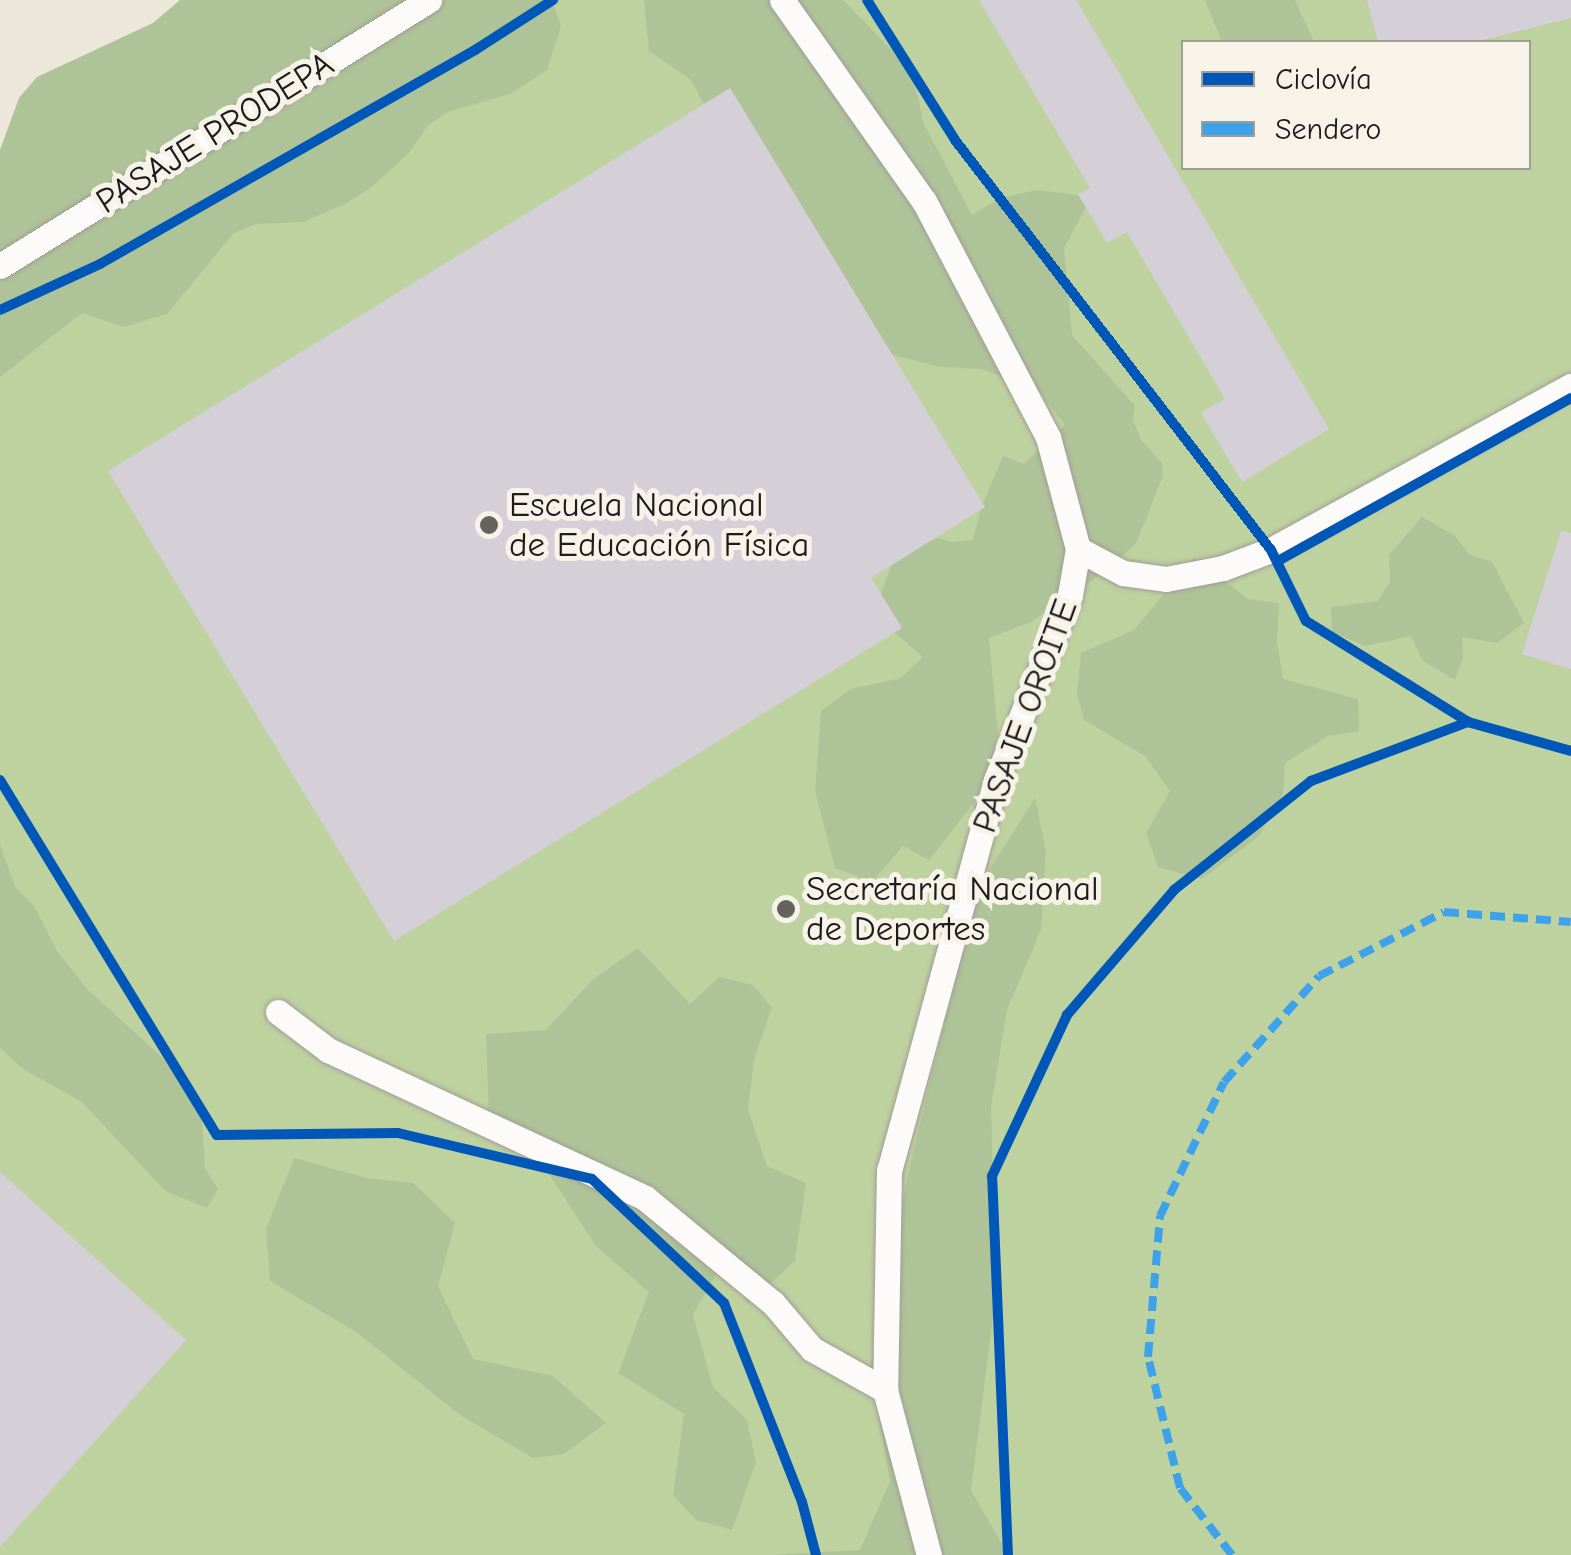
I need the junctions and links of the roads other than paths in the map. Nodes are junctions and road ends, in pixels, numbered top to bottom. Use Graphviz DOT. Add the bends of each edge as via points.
graph roads {
  1 [pos="429,0"];
  2 [pos="782,0"];
  3 [pos="0,266"];
  4 [pos="1571,386"];
  5 [pos="1078,549"];
  6 [pos="278,1012"];
  7 [pos="884,1390"];
  8 [pos="930,1555"];
  1 -- 3 [label="lane, PASAJE PRODEPA"];
  2 -- 5 [label="lane, PASAJE OROITE" via="924,201 1048,436"];
  4 -- 5 [label="lane" via="1271,550 1223,568 1166,579 1123,573"];
  5 -- 7 [label="lane, PASAJE OROITE" via="1070,594 996,780 889,1170"];
  6 -- 7 [label="lane" via="328,1050 645,1198 773,1303 812,1349"];
  7 -- 8 [label="lane, PASAJE OROITE"];
}
